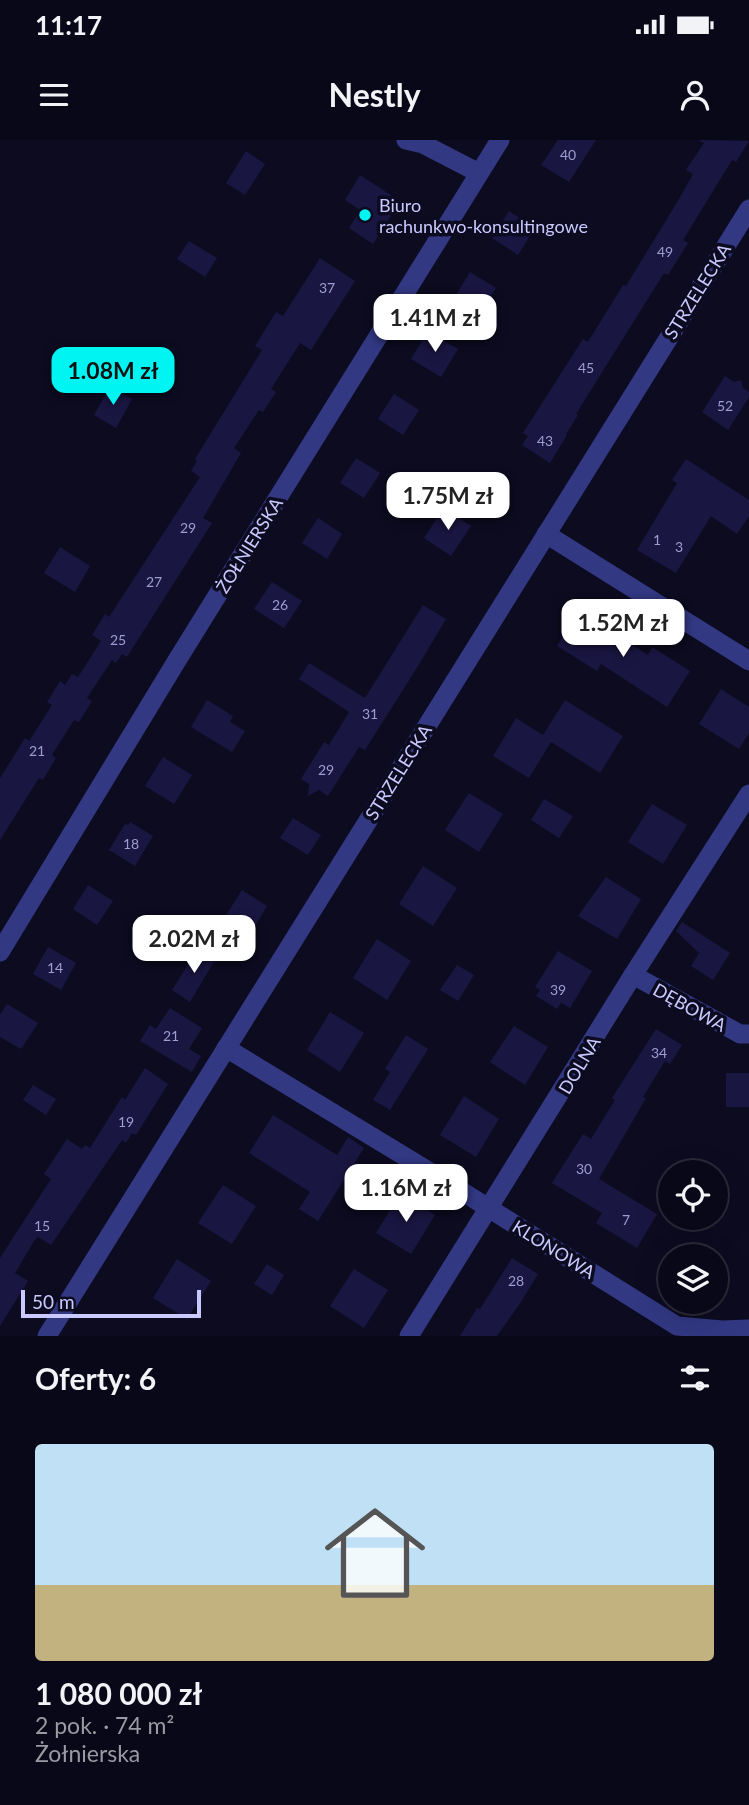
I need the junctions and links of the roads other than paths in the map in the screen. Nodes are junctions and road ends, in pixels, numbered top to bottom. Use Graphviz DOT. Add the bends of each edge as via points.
graph roads {
  1 [pos="406,140"];
  2 [pos="500,140"];
  3 [pos="480,173"];
  4 [pos="749,209"];
  5 [pos="546,534"];
  6 [pos="749,661"];
  7 [pos="749,794"];
  8 [pos="0,952"];
  9 [pos="633,975"];
  10 [pos="749,1034"];
  11 [pos="226,1048"];
  12 [pos="489,1209"];
  13 [pos="749,1329"];
  14 [pos="674,1331"];
  15 [pos="47,1336"];
  16 [pos="409,1336"];
  1 -- 3 [label="street"];
  2 -- 3 [label="street, ŻOŁNIERSKA"];
  3 -- 8 [label="street, ŻOŁNIERSKA"];
  4 -- 5 [label="street, STRZELECKA"];
  5 -- 6 [label="street"];
  5 -- 11 [label="street, STRZELECKA"];
  7 -- 9 [label="street, DOLNA"];
  9 -- 10 [label="street, DĘBOWA" via="740,1034"];
  9 -- 12 [label="street, DOLNA"];
  11 -- 12 [label="street, KLONOWA"];
  11 -- 15 [label="street, STRZELECKA"];
  12 -- 14 [label="street, KLONOWA"];
  12 -- 16 [label="street, DOLNA"];
  13 -- 14 [label="street, KLONOWA"];
}
